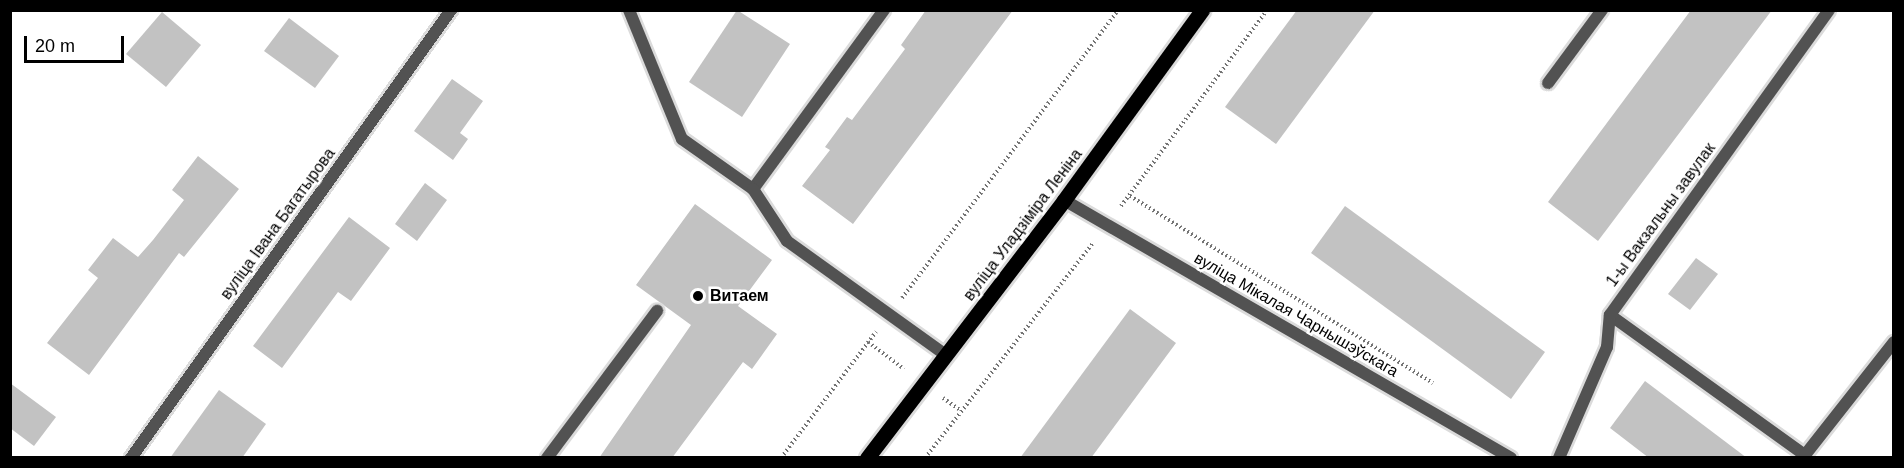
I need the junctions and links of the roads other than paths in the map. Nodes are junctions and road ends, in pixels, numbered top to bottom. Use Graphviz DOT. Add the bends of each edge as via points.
graph roads {
  1 [pos="451,10"];
  2 [pos="629,10"];
  3 [pos="884,10"];
  4 [pos="1202,10"];
  5 [pos="1602,10"];
  6 [pos="1829,10"];
  7 [pos="1548,83"];
  8 [pos="753,189"];
  9 [pos="1064,200"];
  10 [pos="657,310"];
  11 [pos="1610,315"];
  12 [pos="1893,342"];
  13 [pos="947,356"];
  14 [pos="131,458"];
  15 [pos="547,458"];
  16 [pos="867,458"];
  17 [pos="1511,458"];
  18 [pos="1559,458"];
  1 -- 14 [label="street, вуліца Івана Багатырова"];
  2 -- 8 [label="street" via="682,139"];
  3 -- 8 [label="street"];
  4 -- 9 [label="main road, вуліца Уладзіміра Леніна"];
  5 -- 7 [label="street"];
  6 -- 11 [label="street, 1-ы Вакзальны завулак"];
  8 -- 13 [label="street" via="787,241"];
  9 -- 13 [label="main road, вуліца Уладзіміра Леніна"];
  9 -- 17 [label="street, вуліца Мікалая Чарнышэўскага"];
  10 -- 15 [label="street"];
  11 -- 12 [label="street" via="1805,455"];
  11 -- 18 [label="street" via="1607,346"];
  13 -- 16 [label="main road, вуліца Уладзіміра Леніна"];
}
